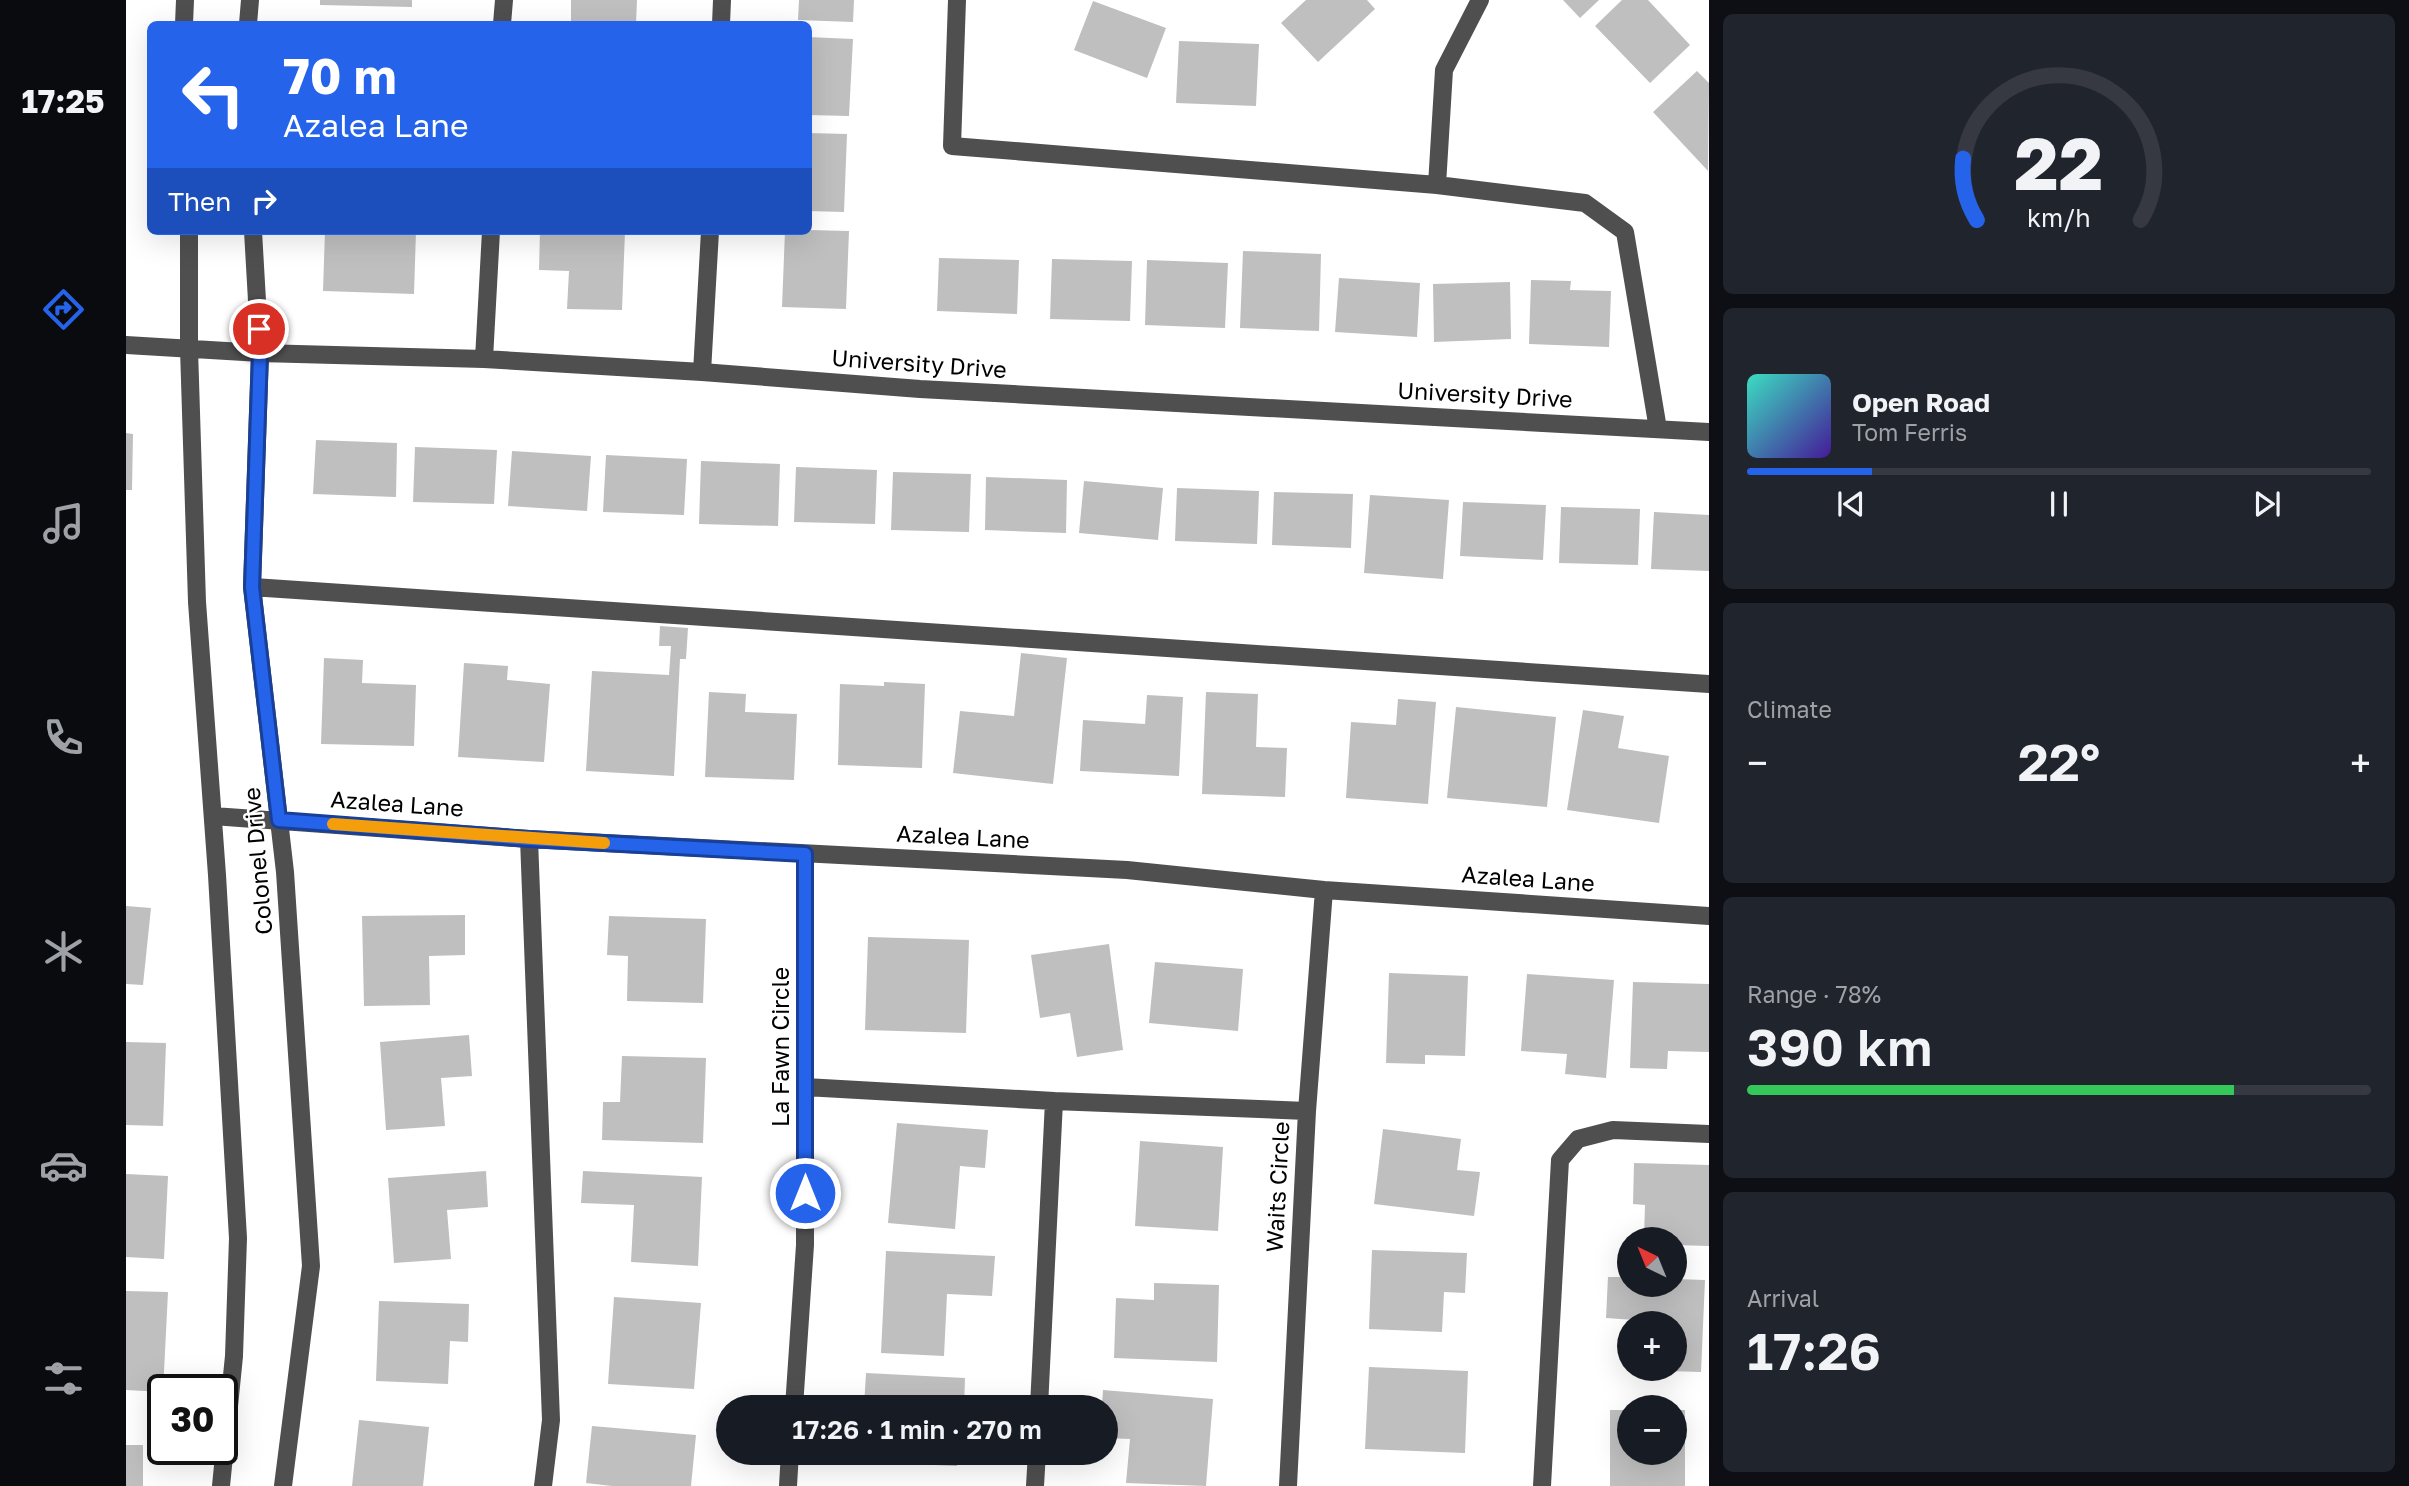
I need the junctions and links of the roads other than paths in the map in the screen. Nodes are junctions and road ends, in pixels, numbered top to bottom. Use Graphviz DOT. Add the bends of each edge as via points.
graph roads {
  1 [pos="185,0"];
  2 [pos="250,0"];
  3 [pos="504,0"];
  4 [pos="722,0"];
  5 [pos="957,0"];
  6 [pos="1480,0"];
  7 [pos="184,21"];
  8 [pos="248,21"];
  9 [pos="502,21"];
  10 [pos="721,21"];
  11 [pos="1437,185"];
  12 [pos="189,235"];
  13 [pos="253,235"];
  14 [pos="491,235"];
  15 [pos="710,235"];
  16 [pos="126,345"];
  17 [pos="189,349"];
  18 [pos="260,354"];
  19 [pos="484,359"];
  20 [pos="702,372"];
  21 [pos="1658,429"];
  22 [pos="1709,432"];
  23 [pos="252,587"];
  24 [pos="1709,684"];
  25 [pos="213,816"];
  26 [pos="279,820"];
  27 [pos="529,839"];
  28 [pos="805,854"];
  29 [pos="1324,890"];
  30 [pos="1709,916"];
  31 [pos="805,1087"];
  32 [pos="1054,1101"];
  33 [pos="1307,1111"];
  34 [pos="1709,1134"];
  35 [pos="795,1395"];
  36 [pos="1040,1395"];
  37 [pos="789,1465"];
  38 [pos="1036,1465"];
  39 [pos="220,1486"];
  40 [pos="283,1486"];
  41 [pos="543,1486"];
  42 [pos="788,1486"];
  43 [pos="1035,1486"];
  44 [pos="1288,1486"];
  45 [pos="1542,1486"];
  1 -- 7 [label="street"];
  2 -- 8 [label="street"];
  3 -- 9 [label="street"];
  4 -- 10 [label="street"];
  5 -- 11 [label="street" via="952,146"];
  6 -- 11 [label="street" via="1444,69"];
  11 -- 21 [label="street" via="1585,203 1625,232"];
  12 -- 17 [label="street, Colonel Drive"];
  13 -- 18 [label="street, Colonel Drive"];
  14 -- 19 [label="street"];
  15 -- 20 [label="street"];
  16 -- 17 [label="street, University Drive"];
  17 -- 18 [label="street, University Drive"];
  17 -- 25 [label="street, Colonel Drive" via="197,602"];
  18 -- 19 [label="street, University Drive"];
  18 -- 23 [label="street, Colonel Drive"];
  19 -- 20 [label="street, University Drive"];
  20 -- 21 [label="street, University Drive" via="920,389"];
  21 -- 22 [label="street, University Drive"];
  23 -- 24 [label="street"];
  23 -- 26 [label="street, Colonel Drive"];
  25 -- 26 [label="street, Azalea Lane"];
  25 -- 39 [label="street, Colonel Drive" via="237,1238 234,1356"];
  26 -- 27 [label="street, Azalea Lane"];
  26 -- 40 [label="street, Colonel Drive" via="311,1266"];
  27 -- 28 [label="street, Azalea Lane"];
  27 -- 41 [label="street" via="551,1420"];
  28 -- 29 [label="street, Azalea Lane" via="1127,870"];
  28 -- 31 [label="street, La Fawn Circle"];
  29 -- 30 [label="street, Azalea Lane"];
  29 -- 33 [label="street, Waits Circle"];
  31 -- 32 [label="street"];
  31 -- 35 [label="street, La Fawn Circle" via="805,1245"];
  32 -- 33 [label="street"];
  32 -- 36 [label="street"];
  33 -- 44 [label="street, Waits Circle"];
  34 -- 45 [label="street" via="1613,1130 1578,1139 1560,1160"];
  37 -- 42 [label="street"];
  38 -- 43 [label="street"];
}
